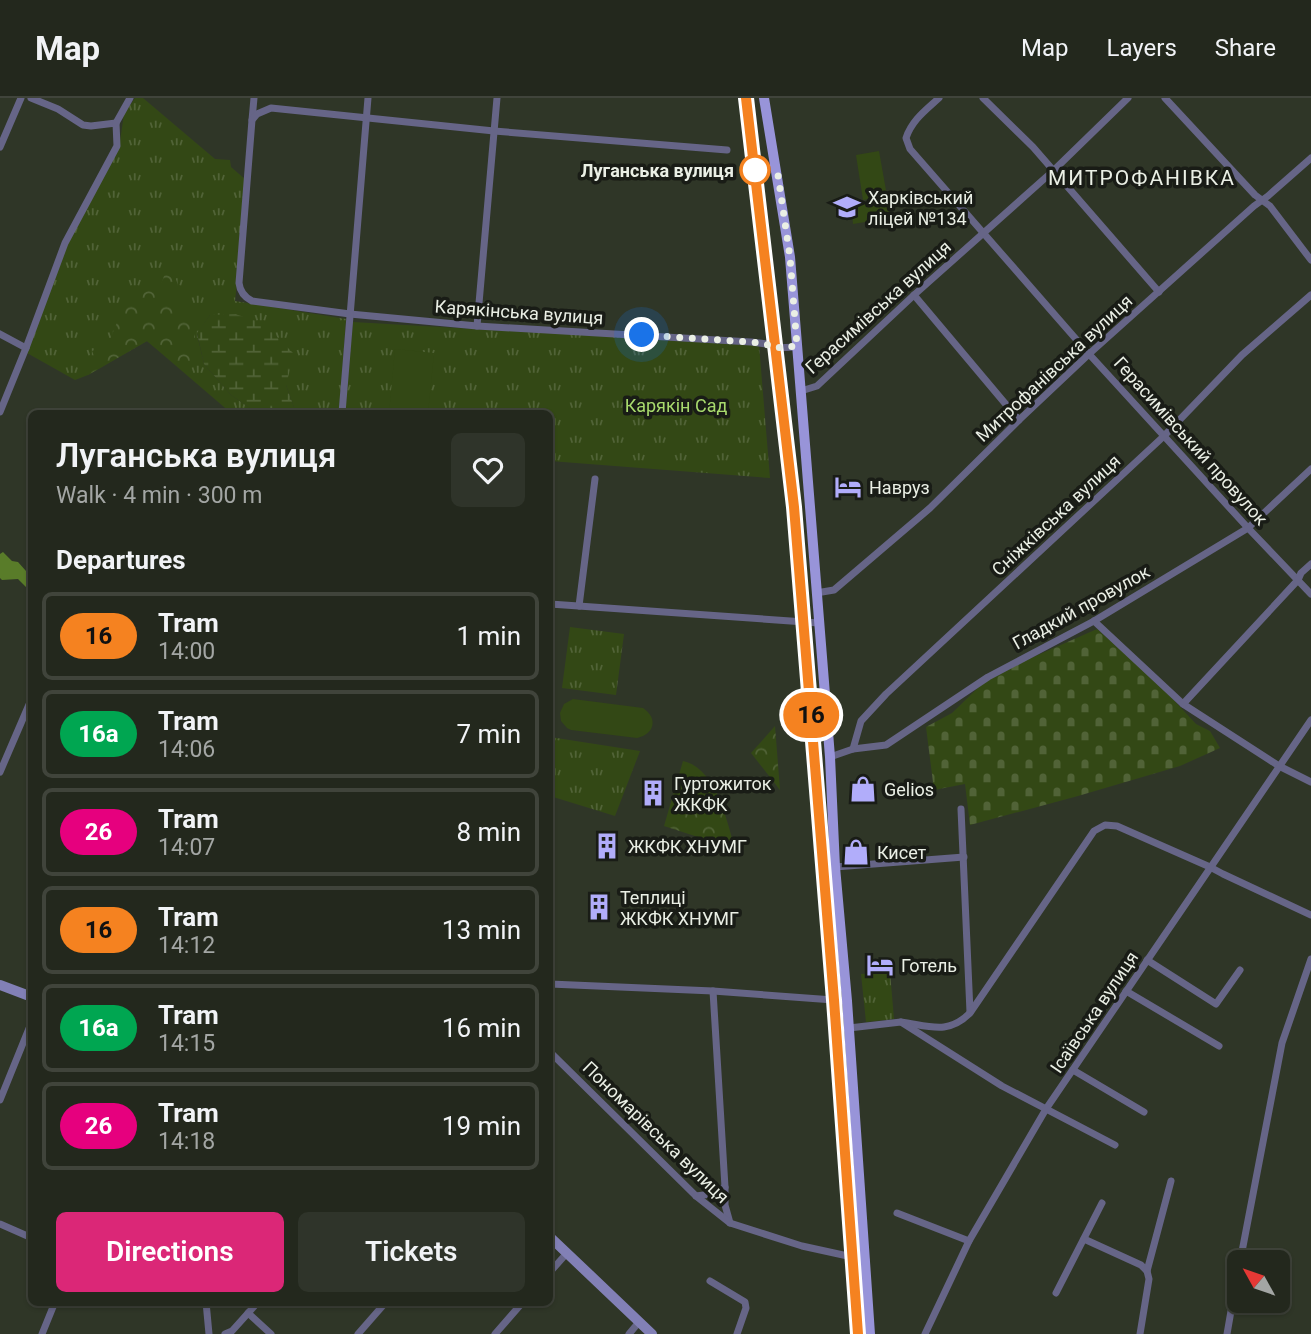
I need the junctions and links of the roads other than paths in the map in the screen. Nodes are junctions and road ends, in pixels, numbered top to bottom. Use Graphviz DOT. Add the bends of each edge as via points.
graph roads {
  1 [pos="21,98"];
  2 [pos="32,98"];
  3 [pos="130,98"];
  4 [pos="254,98"];
  5 [pos="368,98"];
  6 [pos="496,98"];
  7 [pos="764,98"];
  8 [pos="939,98"];
  9 [pos="983,98"];
  10 [pos="1128,98"];
  11 [pos="1165,98"];
  12 [pos="366,118"];
  13 [pos="252,120"];
  14 [pos="117,123"];
  15 [pos="494,131"];
  16 [pos="0,147"];
  17 [pos="727,150"];
  18 [pos="1311,158"];
  19 [pos="1053,170"];
  20 [pos="1262,200"];
  21 [pos="984,232"];
  22 [pos="1311,260"];
  23 [pos="1159,292"];
  24 [pos="914,295"];
  25 [pos="1311,295"];
  26 [pos="350,314"];
  27 [pos="477,327"];
  28 [pos="0,334"];
  29 [pos="797,346"];
  30 [pos="26,348"];
  31 [pos="1089,354"];
  32 [pos="801,391"];
  33 [pos="342,410"];
  34 [pos="0,412"];
  35 [pos="1019,420"];
  36 [pos="1164,436"];
  37 [pos="1311,469"];
  38 [pos="595,479"];
  39 [pos="1248,528"];
  40 [pos="1311,564"];
  41 [pos="1298,580"];
  42 [pos="816,593"];
  43 [pos="1311,594"];
  44 [pos="553,604"];
  45 [pos="579,606"];
  46 [pos="1094,621"];
  47 [pos="818,623"];
  48 [pos="1184,704"];
  49 [pos="28,707"];
  50 [pos="1311,720"];
  51 [pos="853,749"];
  52 [pos="830,757"];
  53 [pos="1279,766"];
  54 [pos="0,772"];
  55 [pos="1311,782"];
  56 [pos="961,809"];
  57 [pos="964,858"];
  58 [pos="835,867"];
  59 [pos="1210,867"];
  60 [pos="1311,915"];
  61 [pos="1311,959"];
  62 [pos="1147,960"];
  63 [pos="1240,970"];
  64 [pos="553,984"];
  65 [pos="0,985"];
  66 [pos="969,988"];
  67 [pos="713,991"];
  68 [pos="1126,991"];
  69 [pos="983,995"];
  70 [pos="28,996"];
  71 [pos="848,1001"];
  72 [pos="970,1013"];
  73 [pos="901,1022"];
  74 [pos="849,1028"];
  75 [pos="946,1028"];
  76 [pos="28,1031"];
  77 [pos="1219,1046"];
  78 [pos="943,1047"];
  79 [pos="553,1055"];
  80 [pos="1073,1070"];
  81 [pos="0,1100"];
  82 [pos="1046,1110"];
  83 [pos="1144,1112"];
  84 [pos="1115,1145"];
  85 [pos="1171,1181"];
  86 [pos="725,1186"];
  87 [pos="696,1196"];
  88 [pos="1102,1203"];
  89 [pos="897,1213"];
  90 [pos="730,1223"];
  91 [pos="0,1224"];
  92 [pos="28,1236"];
  93 [pos="1084,1239"];
  94 [pos="553,1240"];
  95 [pos="969,1241"];
  96 [pos="1242,1250"];
  97 [pos="567,1253"];
  98 [pos="866,1260"];
  99 [pos="553,1269"];
  100 [pos="1147,1271"];
  101 [pos="710,1281"];
  102 [pos="1056,1293"];
  103 [pos="53,1306"];
  104 [pos="206,1306"];
  105 [pos="254,1306"];
  106 [pos="382,1306"];
  107 [pos="520,1306"];
  108 [pos="248,1313"];
  109 [pos="1231,1313"];
  110 [pos="639,1322"];
  111 [pos="42,1334"];
  112 [pos="209,1334"];
  113 [pos="225,1334"];
  114 [pos="271,1334"];
  115 [pos="358,1334"];
  116 [pos="495,1334"];
  117 [pos="629,1334"];
  118 [pos="652,1334"];
  119 [pos="737,1334"];
  120 [pos="870,1334"];
  121 [pos="925,1334"];
  122 [pos="1140,1334"];
  123 [pos="1227,1334"];
  1 -- 16 [label="street"];
  2 -- 14 [label="street" via="83,125"];
  3 -- 14 [label="street"];
  4 -- 13 [label="street"];
  5 -- 12 [label="street"];
  6 -- 15 [label="street"];
  7 -- 29 [label="main road" via="790,257"];
  8 -- 21 [label="street, Герасимівський провулок" via="920,114 906,138 910,149"];
  9 -- 19 [label="street"];
  10 -- 19 [label="street, Герасимівська вулиця"];
  11 -- 20 [label="street"];
  12 -- 13 [label="street" via="271,108"];
  12 -- 15 [label="street"];
  12 -- 26 [label="street"];
  13 -- 26 [label="street, Карякінська вулиця" via="239,283 242,294 252,301"];
  14 -- 30 [label="street" via="117,146 65,243"];
  15 -- 17 [label="street"];
  15 -- 27 [label="street"];
  18 -- 20 [label="street, Митрофанівська вулиця"];
  19 -- 21 [label="street, Герасимівська вулиця"];
  19 -- 23 [label="street"];
  20 -- 22 [label="street"];
  20 -- 23 [label="street, Митрофанівська вулиця"];
  21 -- 24 [label="street, Герасимівська вулиця"];
  21 -- 31 [label="street, Герасимівський провулок"];
  23 -- 31 [label="street, Митрофанівська вулиця"];
  24 -- 32 [label="street, Герасимівська вулиця" via="817,386"];
  24 -- 35 [label="street"];
  25 -- 36 [label="street, Сніжківська вулиця" via="1242,355"];
  26 -- 27 [label="street, Карякінська вулиця"];
  26 -- 33 [label="street"];
  27 -- 29 [label="street, Карякінська вулиця"];
  28 -- 30 [label="street"];
  29 -- 32 [label="main road"];
  30 -- 34 [label="street"];
  31 -- 35 [label="street, Митрофанівська вулиця"];
  31 -- 36 [label="street, Герасимівський провулок"];
  32 -- 42 [label="main road"];
  35 -- 42 [label="street, Митрофанівська вулиця" via="930,508 834,590"];
  36 -- 39 [label="street, Герасимівський провулок"];
  36 -- 51 [label="street, Сніжківська вулиця" via="886,694 862,721"];
  37 -- 39 [label="street, Гладкий провулок"];
  38 -- 45 [label="street"];
  39 -- 41 [label="street, Герасимівський провулок"];
  39 -- 46 [label="street, Гладкий провулок"];
  40 -- 41 [label="street"];
  41 -- 43 [label="street, Герасимівський провулок"];
  41 -- 48 [label="street"];
  42 -- 47 [label="main road"];
  44 -- 45 [label="street"];
  45 -- 47 [label="street"];
  46 -- 48 [label="street"];
  46 -- 51 [label="street, Гладкий провулок" via="988,677 886,745"];
  47 -- 52 [label="main road"];
  48 -- 53 [label="street"];
  49 -- 54 [label="street"];
  50 -- 53 [label="street, Ісаївська вулиця"];
  51 -- 52 [label="street"];
  52 -- 58 [label="main road"];
  53 -- 55 [label="street"];
  53 -- 59 [label="street, Ісаївська вулиця"];
  56 -- 57 [label="street"];
  57 -- 58 [label="street"];
  57 -- 66 [label="street"];
  58 -- 71 [label="main road"];
  59 -- 60 [label="street"];
  59 -- 62 [label="street, Ісаївська вулиця"];
  59 -- 69 [label="street" via="1118,826 1105,825 1094,831"];
  61 -- 96 [label="street" via="1282,1043"];
  62 -- 63 [label="street" via="1216,1004"];
  62 -- 68 [label="street, Ісаївська вулиця"];
  64 -- 67 [label="street"];
  65 -- 70 [label="street"];
  66 -- 69 [label="street"];
  66 -- 72 [label="street"];
  67 -- 71 [label="street"];
  67 -- 86 [label="street"];
  68 -- 77 [label="street"];
  68 -- 80 [label="street, Ісаївська вулиця"];
  69 -- 72 [label="street"];
  71 -- 74 [label="main road"];
  72 -- 75 [label="street"];
  73 -- 74 [label="street"];
  73 -- 75 [label="street"];
  73 -- 78 [label="street"];
  74 -- 98 [label="main road"];
  75 -- 78 [label="street"];
  76 -- 81 [label="street"];
  78 -- 82 [label="street"];
  79 -- 87 [label="street, Пономарівська вулиця"];
  80 -- 82 [label="street, Ісаївська вулиця"];
  80 -- 83 [label="street"];
  82 -- 84 [label="street"];
  82 -- 95 [label="street, Ісаївська вулиця"];
  85 -- 100 [label="street"];
  86 -- 87 [label="street"];
  86 -- 90 [label="street" via="724,1205"];
  87 -- 90 [label="street, Пономарівська вулиця"];
  88 -- 93 [label="street"];
  89 -- 95 [label="street"];
  90 -- 98 [label="street, Пономарівська вулиця"];
  91 -- 92 [label="street"];
  93 -- 100 [label="street"];
  93 -- 102 [label="street"];
  94 -- 97 [label="street"];
  95 -- 121 [label="street, Ісаївська вулиця"];
  97 -- 99 [label="street"];
  97 -- 110 [label="street"];
  98 -- 120 [label="main road"];
  100 -- 122 [label="street"];
  101 -- 119 [label="street" via="746,1302"];
  103 -- 111 [label="street"];
  104 -- 112 [label="street"];
  105 -- 108 [label="street"];
  106 -- 115 [label="street"];
  107 -- 116 [label="street"];
  108 -- 113 [label="street"];
  108 -- 114 [label="street"];
  109 -- 123 [label="street"];
  110 -- 117 [label="street"];
  110 -- 118 [label="street"];
}
